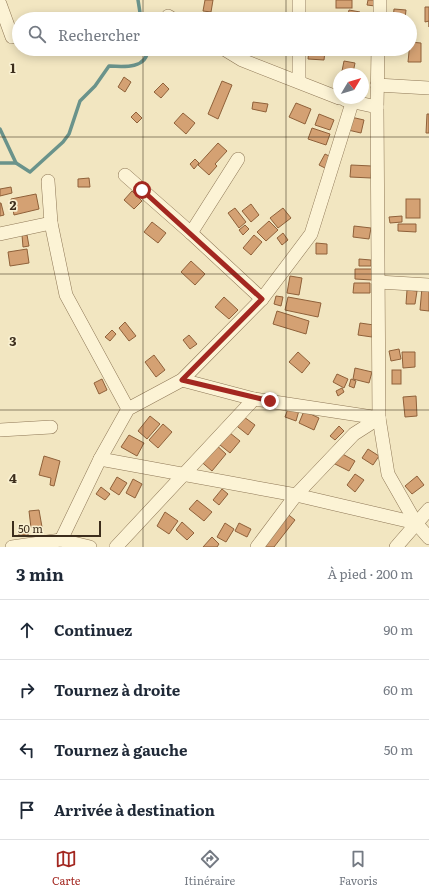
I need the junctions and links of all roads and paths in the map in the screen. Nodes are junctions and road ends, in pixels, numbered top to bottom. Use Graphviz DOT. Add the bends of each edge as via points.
graph roads {
  1 [pos="299,0"];
  2 [pos="380,0"];
  3 [pos="0,4"];
  4 [pos="299,12"];
  5 [pos="380,12"];
  6 [pos="12,37"];
  7 [pos="235,56"];
  8 [pos="299,56"];
  9 [pos="378,56"];
  10 [pos="299,81"];
  11 [pos="377,85"];
  12 [pos="429,88"];
  13 [pos="333,95"];
  14 [pos="352,104"];
  15 [pos="358,104"];
  16 [pos="377,107"];
  17 [pos="238,159"];
  18 [pos="125,175"];
  19 [pos="48,181"];
  20 [pos="51,223"];
  21 [pos="191,233"];
  22 [pos="0,234"];
  23 [pos="378,282"];
  24 [pos="429,285"];
  25 [pos="262,299"];
  26 [pos="182,380"];
  27 [pos="254,399"];
  28 [pos="128,409"];
  29 [pos="379,418"];
  30 [pos="51,427"];
  31 [pos="0,430"];
  32 [pos="100,459"];
  33 [pos="182,476"];
  34 [pos="296,495"];
  35 [pos="429,509"];
  36 [pos="416,523"];
  37 [pos="429,538"];
  38 [pos="61,540"];
  39 [pos="12,547"];
  40 [pos="90,547"];
  41 [pos="116,547"];
  42 [pos="257,547"];
  43 [pos="396,547"];
  1 -- 4 [label="street"];
  2 -- 5 [label="street"];
  3 -- 6 [label="street"];
  7 -- 10 [label="street"];
  8 -- 10 [label="street"];
  9 -- 11 [label="street"];
  10 -- 13 [label="street"];
  11 -- 12 [label="street"];
  11 -- 16 [label="street"];
  14 -- 25 [label="street" via="311,234"];
  15 -- 16 [label="street"];
  16 -- 23 [label="street"];
  17 -- 21 [label="street"];
  18 -- 21 [label="street"];
  19 -- 20 [label="street"];
  20 -- 22 [label="street"];
  20 -- 28 [label="street" via="66,295"];
  21 -- 25 [label="street"];
  23 -- 24 [label="street"];
  23 -- 29 [label="street"];
  25 -- 26 [label="street"];
  26 -- 27 [label="street"];
  26 -- 28 [label="street"];
  27 -- 29 [label="street"];
  27 -- 33 [label="street"];
  28 -- 32 [label="street"];
  29 -- 34 [label="street" via="354,434"];
  29 -- 36 [label="street" via="388,474"];
  30 -- 31 [label="street"];
  32 -- 33 [label="street"];
  32 -- 38 [label="street"];
  33 -- 34 [label="street"];
  33 -- 41 [label="street"];
  34 -- 36 [label="street"];
  34 -- 42 [label="street"];
  35 -- 36 [label="street"];
  36 -- 37 [label="street"];
  36 -- 43 [label="street"];
  38 -- 39 [label="street"];
  38 -- 40 [label="street"];
}
